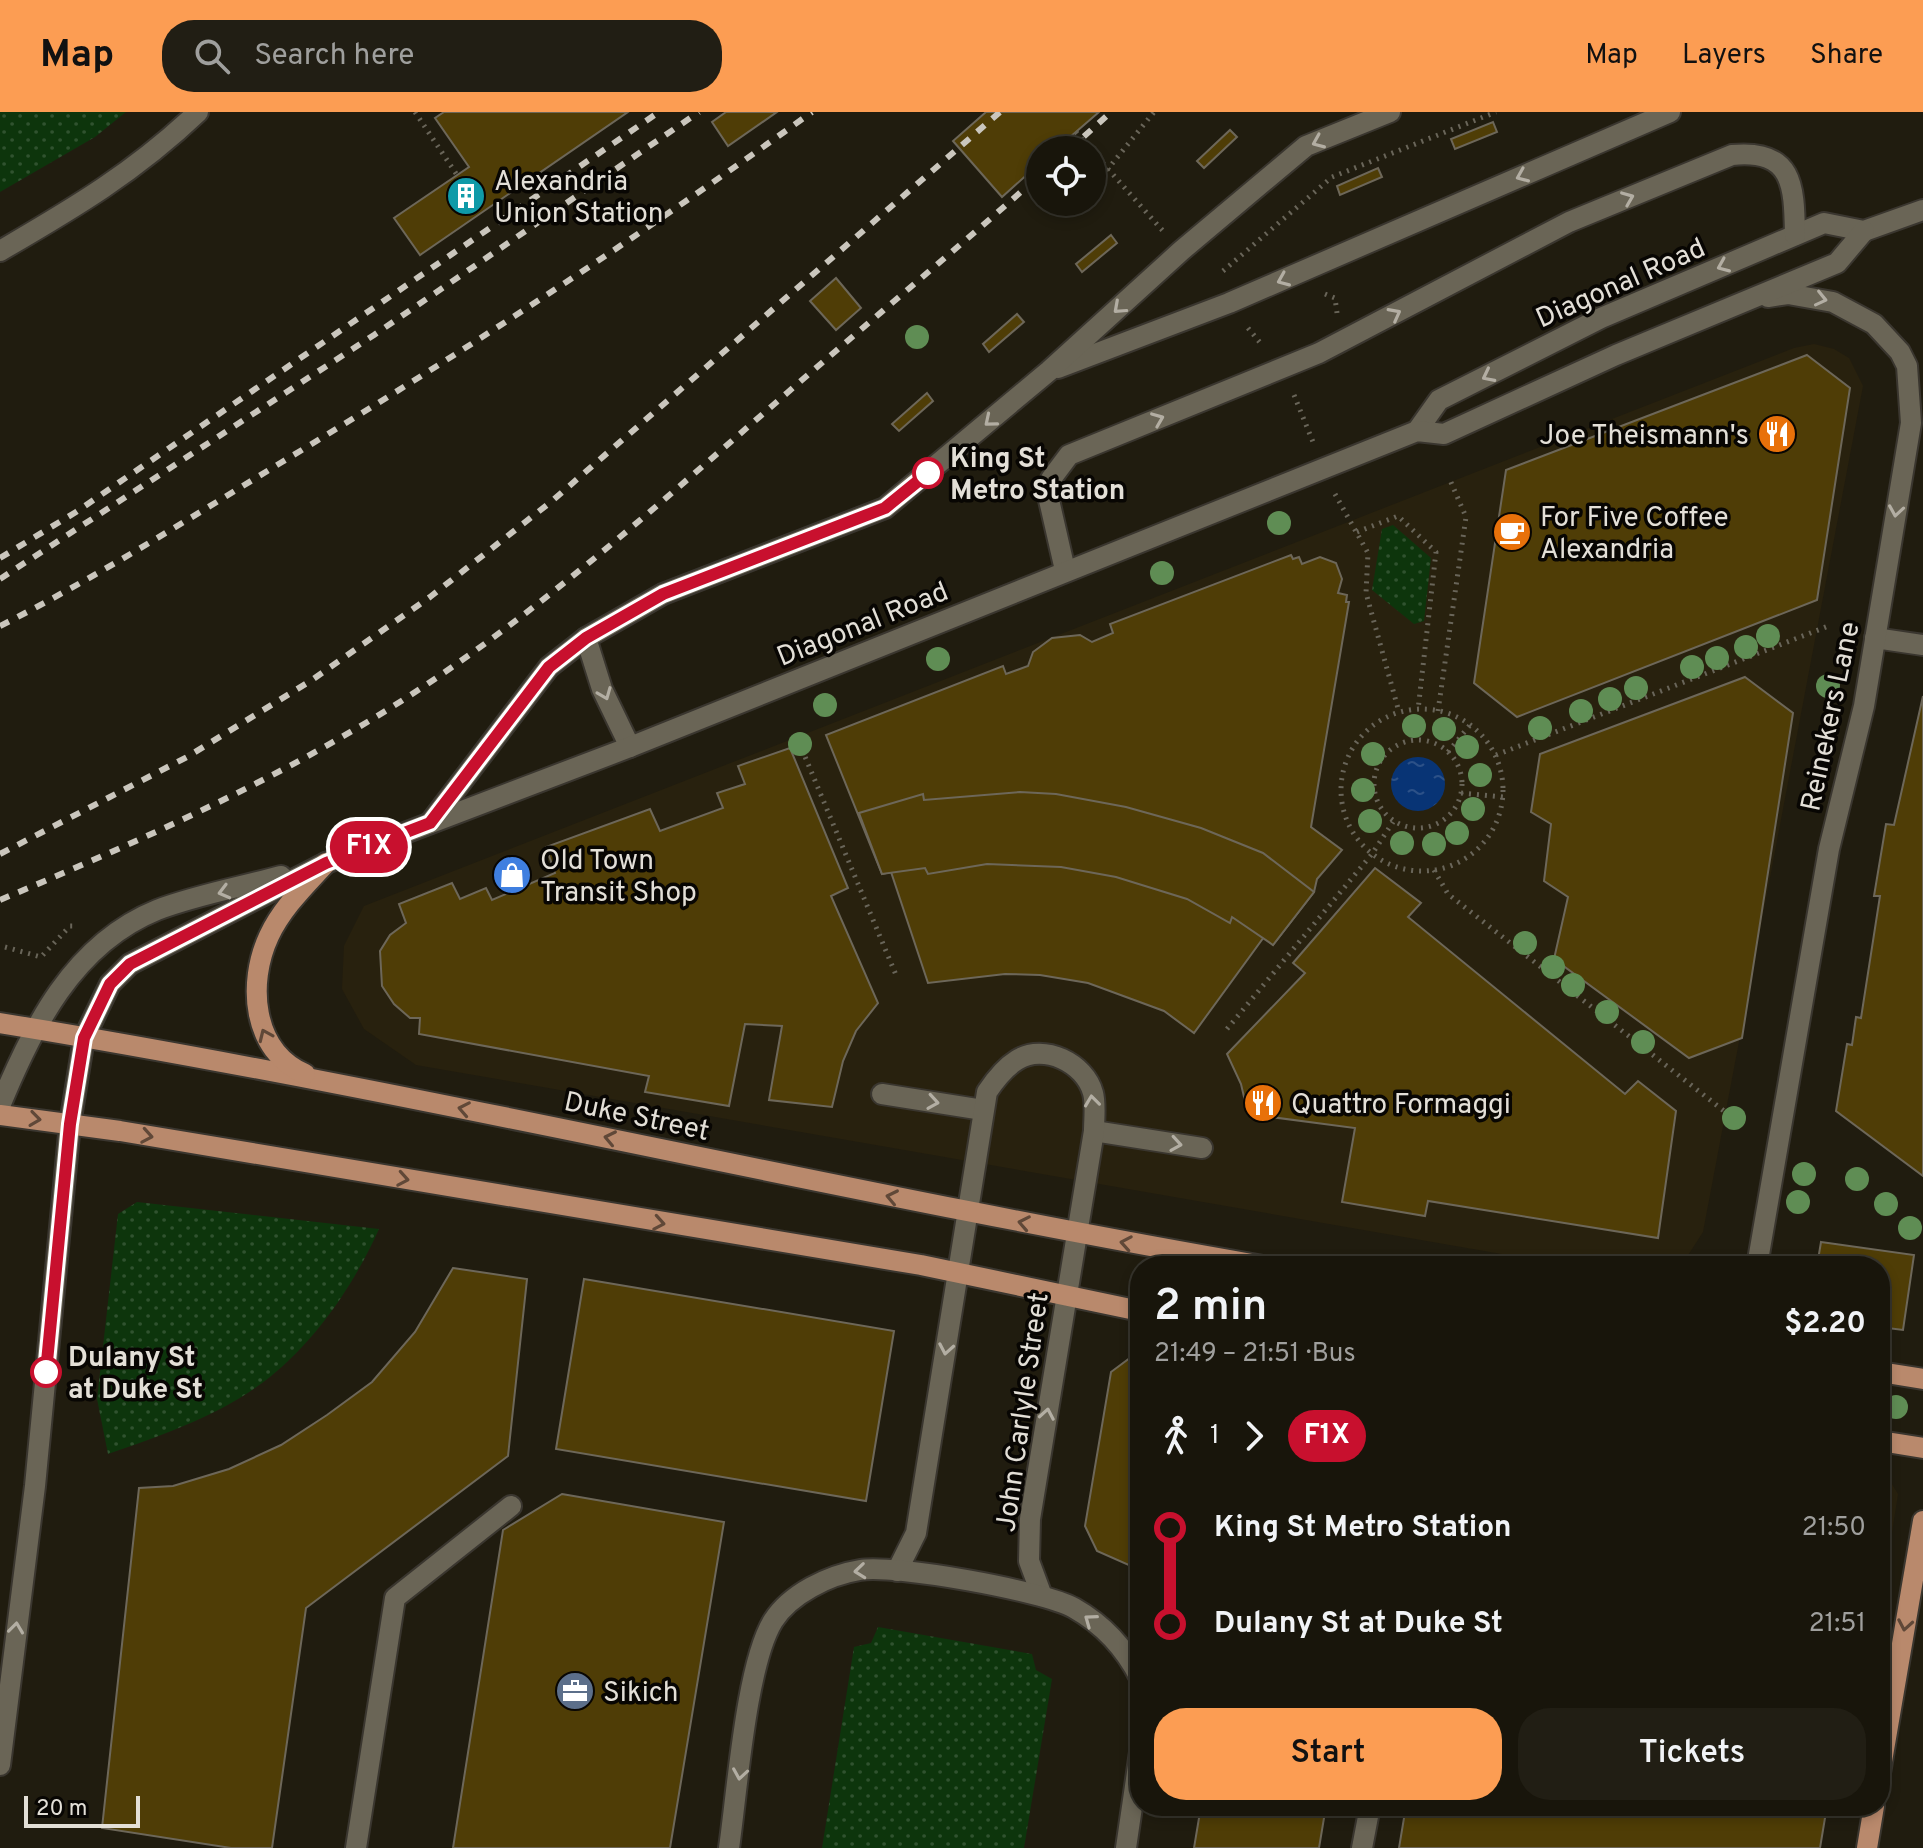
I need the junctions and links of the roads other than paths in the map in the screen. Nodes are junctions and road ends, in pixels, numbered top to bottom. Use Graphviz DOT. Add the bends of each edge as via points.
graph roads {
  1 [pos="198,112"];
  2 [pos="1390,112"];
  3 [pos="1670,112"];
  4 [pos="1923,210"];
  5 [pos="1864,231"];
  6 [pos="1795,235"];
  7 [pos="0,251"];
  8 [pos="1744,299"];
  9 [pos="1049,371"];
  10 [pos="1417,431"];
  11 [pos="1065,570"];
  12 [pos="586,638"];
  13 [pos="1875,638"];
  14 [pos="1923,645"];
  15 [pos="630,747"];
  16 [pos="430,823"];
  17 [pos="326,863"];
  18 [pos="0,1023"];
  19 [pos="34,1029"];
  20 [pos="84,1038"];
  21 [pos="323,1083"];
  22 [pos="882,1094"];
  23 [pos="0,1106"];
  24 [pos="983,1110"];
  25 [pos="0,1115"];
  26 [pos="70,1124"];
  27 [pos="1094,1131"];
  28 [pos="1202,1148"];
  29 [pos="968,1212"];
  30 [pos="1079,1234"];
  31 [pos="1206,1256"];
  32 [pos="1759,1256"];
  33 [pos="958,1272"];
  34 [pos="1066,1295"];
  35 [pos="1130,1309"];
  36 [pos="1890,1374"];
  37 [pos="1923,1379"];
  38 [pos="1890,1443"];
  39 [pos="1923,1448"];
  40 [pos="511,1506"];
  41 [pos="1923,1521"];
  42 [pos="897,1571"];
  43 [pos="1042,1596"];
  44 [pos="1130,1659"];
  45 [pos="1890,1714"];
  46 [pos="0,1765"];
  47 [pos="1131,1816"];
  48 [pos="1368,1816"];
  49 [pos="1872,1816"];
  50 [pos="356,1848"];
  51 [pos="729,1848"];
  52 [pos="1126,1848"];
  53 [pos="1362,1848"];
  54 [pos="1867,1848"];
  1 -- 7 [label="street" via="118,181"];
  2 -- 9 [label="street, one-way" via="1306,146"];
  3 -- 9 [label="street, one-way" via="1229,303"];
  4 -- 5 [label="street"];
  5 -- 6 [label="street, Diagonal Road" via="1824,223"];
  5 -- 8 [label="street, Diagonal Road" via="1837,263"];
  6 -- 10 [label="street, Diagonal Road, one-way" via="1601,318 1439,400"];
  11 -- 6 [label="street, one-way" via="1049,500 1051,479 1069,455 1319,353 1569,222 1732,155 1751,154 1781,166 1792,180"];
  8 -- 10 [label="street, Diagonal Road" via="1444,434"];
  8 -- 13 [label="street, Reinekers Lane, one-way" via="1788,294 1852,309 1889,338 1907,366 1911,423"];
  9 -- 12 [label="street, one-way" via="885,508 663,594"];
  10 -- 11 [label="street, Diagonal Road"];
  11 -- 15 [label="street, Diagonal Road"];
  12 -- 15 [label="street, one-way" via="602,689"];
  12 -- 16 [label="street" via="549,667"];
  13 -- 14 [label="street"];
  13 -- 32 [label="street, Reinekers Lane" via="1829,849"];
  15 -- 16 [label="street, Diagonal Road"];
  16 -- 17 [label="street, Diagonal Road"];
  17 -- 19 [label="street, Diagonal Road, one-way" via="158,910 118,930 57,992"];
  17 -- 20 [label="street, Diagonal Road" via="130,964 110,984"];
  21 -- 17 [label="main road, one-way" via="293,1069 273,1051 260,1026 257,985 268,936"];
  18 -- 19 [label="main road, Duke Street"];
  19 -- 20 [label="main road, Duke Street"];
  19 -- 23 [label="street, Diagonal Road"];
  20 -- 21 [label="main road, Duke Street"];
  20 -- 26 [label="street, Diagonal Road"];
  29 -- 21 [label="main road, Duke Street, one-way"];
  22 -- 24 [label="street, one-way"];
  27 -- 24 [label="street, John Carlyle Street, one-way" via="1093,1093 1076,1065 1061,1058 1019,1058 998,1076"];
  24 -- 29 [label="street, John Carlyle Street"];
  25 -- 26 [label="main road, one-way"];
  26 -- 33 [label="main road, one-way"];
  46 -- 26 [label="street, Diagonal Road, one-way" via="35,1486"];
  27 -- 28 [label="street, one-way"];
  27 -- 30 [label="street, John Carlyle Street"];
  30 -- 29 [label="main road, Duke Street, one-way"];
  29 -- 33 [label="street"];
  31 -- 30 [label="main road, Duke Street, one-way"];
  30 -- 34 [label="street, John Carlyle Street"];
  33 -- 34 [label="main road"];
  33 -- 42 [label="street, one-way" via="916,1533"];
  34 -- 35 [label="main road"];
  43 -- 34 [label="street, John Carlyle Street, one-way" via="1029,1561 1030,1519"];
  36 -- 37 [label="main road"];
  38 -- 39 [label="main road"];
  40 -- 50 [label="street" via="395,1598"];
  41 -- 45 [label="main road, one-way"];
  42 -- 43 [label="street"];
  42 -- 51 [label="street, one-way" via="863,1569 821,1582 773,1622 758,1658"];
  44 -- 43 [label="street, one-way" via="1099,1625 1073,1607"];
  47 -- 52 [label="street"];
  48 -- 53 [label="street"];
  49 -- 54 [label="main road"];
}
